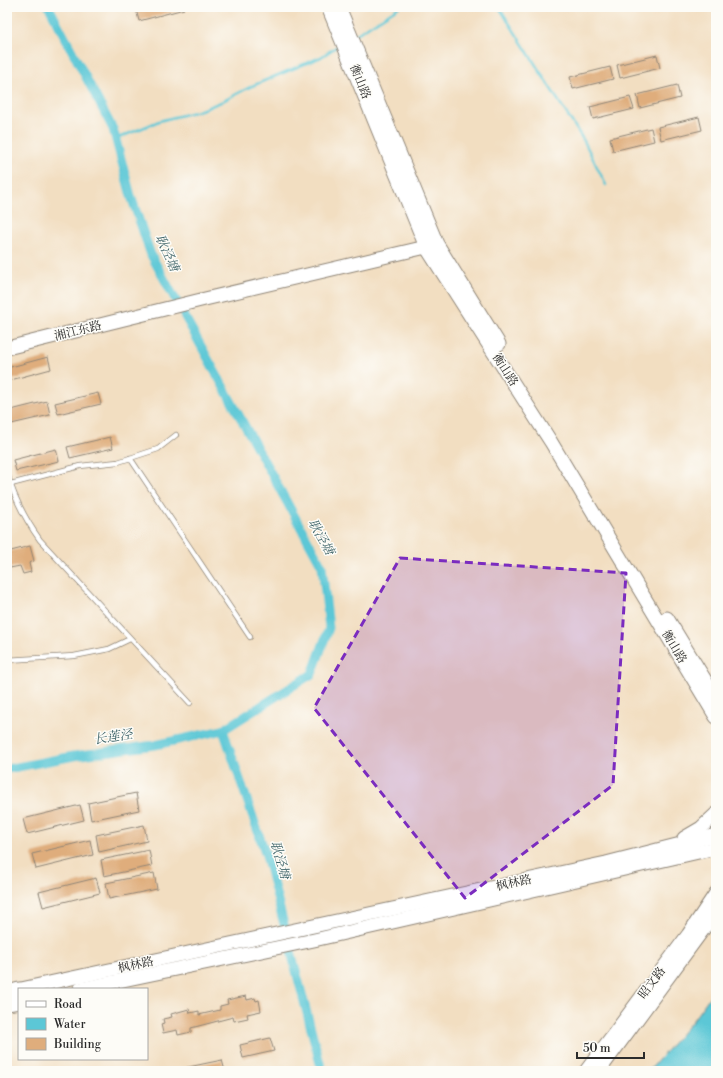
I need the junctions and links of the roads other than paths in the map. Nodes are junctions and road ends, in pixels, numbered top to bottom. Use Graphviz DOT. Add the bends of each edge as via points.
graph roads {
  1 [pos="328,7"];
  2 [pos="339,7"];
  3 [pos="346,36"];
  4 [pos="353,51"];
  5 [pos="426,247"];
  6 [pos="7,348"];
  7 [pos="176,435"];
  8 [pos="130,458"];
  9 [pos="7,473"];
  10 [pos="9,484"];
  11 [pos="250,636"];
  12 [pos="130,639"];
  13 [pos="7,660"];
  14 [pos="716,698"];
  15 [pos="190,703"];
  16 [pos="716,717"];
  17 [pos="716,814"];
  18 [pos="716,835"];
  19 [pos="668,847"];
  20 [pos="716,848"];
  21 [pos="716,893"];
  22 [pos="716,912"];
  23 [pos="313,934"];
  24 [pos="253,946"];
  25 [pos="25,988"];
  26 [pos="84,988"];
  27 [pos="18,989"];
  28 [pos="7,992"];
  29 [pos="18,1002"];
  30 [pos="7,1004"];
  31 [pos="586,1071"];
  32 [pos="599,1071"];
  1 -- 3 [label="street, 衡山路"];
  2 -- 3 [label="street, 衡山路"];
  3 -- 4 [label="street, 衡山路"];
  4 -- 5 [label="street, 衡山路"];
  4 -- 14 [label="street, 衡山路" via="437,244"];
  5 -- 6 [label="street, 湘江东路"];
  5 -- 16 [label="street, 衡山路" via="551,442"];
  7 -- 8 [label="lane" via="158,449"];
  8 -- 10 [label="lane" via="118,462 80,466"];
  8 -- 11 [label="lane"];
  9 -- 10 [label="lane"];
  10 -- 12 [label="lane" via="22,513 40,540"];
  12 -- 13 [label="lane" via="109,649 74,656"];
  12 -- 15 [label="lane"];
  17 -- 19 [label="street" via="701,828"];
  18 -- 19 [label="street, 枫林路"];
  19 -- 23 [label="street, 枫林路"];
  20 -- 23 [label="street, 枫林路"];
  21 -- 31 [label="street, 昭文路" via="688,935"];
  22 -- 32 [label="street"];
  23 -- 24 [label="street"];
  24 -- 25 [label="street, 枫林路"];
  24 -- 26 [label="street, 枫林路"];
  27 -- 28 [label="street, 枫林路"];
  29 -- 30 [label="street"];
}
